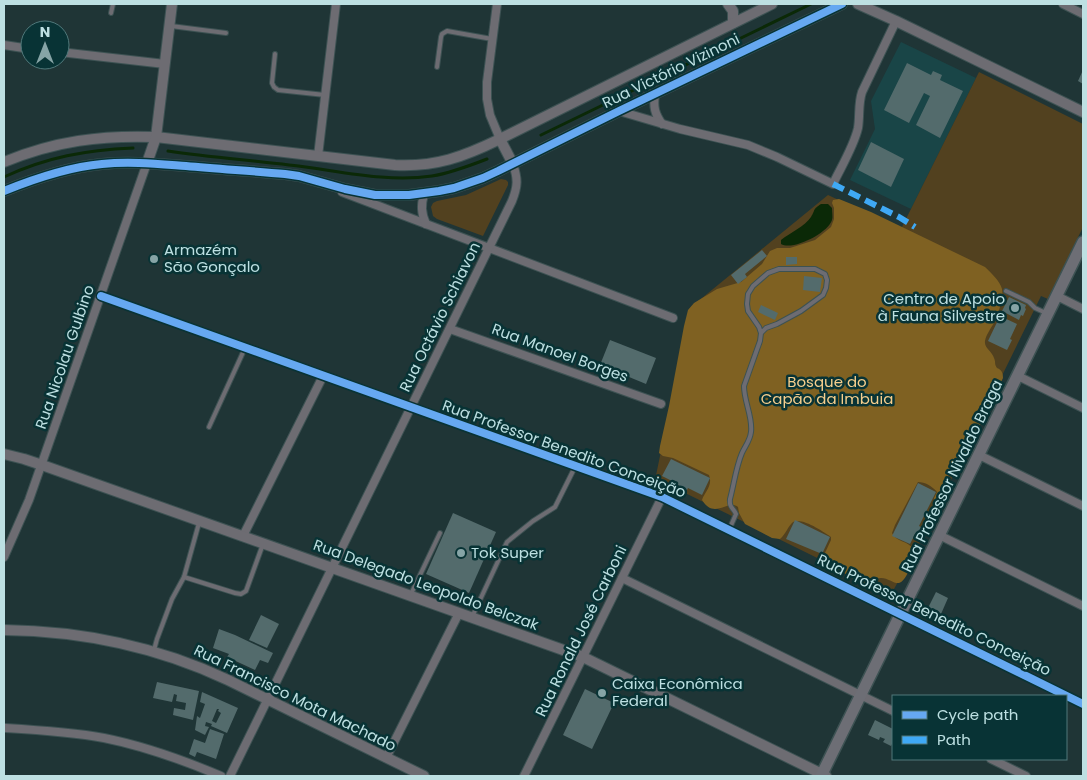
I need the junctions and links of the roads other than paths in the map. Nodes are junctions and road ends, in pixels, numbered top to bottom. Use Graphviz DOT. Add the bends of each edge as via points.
graph roads {
  1 [pos="113,4"];
  2 [pos="172,4"];
  3 [pos="336,4"];
  4 [pos="496,4"];
  5 [pos="728,4"];
  6 [pos="772,4"];
  7 [pos="842,4"];
  8 [pos="858,4"];
  9 [pos="882,4"];
  10 [pos="1063,4"];
  11 [pos="111,13"];
  12 [pos="1083,14"];
  13 [pos="896,20"];
  14 [pos="733,23"];
  15 [pos="170,26"];
  16 [pos="226,33"];
  17 [pos="492,39"];
  18 [pos="4,46"];
  19 [pos="20,48"];
  20 [pos="70,53"];
  21 [pos="275,54"];
  22 [pos="165,64"];
  23 [pos="437,67"];
  24 [pos="325,95"];
  25 [pos="655,95"];
  26 [pos="619,111"];
  27 [pos="1083,112"];
  28 [pos="662,124"];
  29 [pos="156,137"];
  30 [pos="500,139"];
  31 [pos="318,156"];
  32 [pos="4,162"];
  33 [pos="147,164"];
  34 [pos="513,164"];
  35 [pos="306,178"];
  36 [pos="4,192"];
  37 [pos="424,194"];
  38 [pos="426,224"];
  39 [pos="1083,242"];
  40 [pos="490,248"];
  41 [pos="1006,291"];
  42 [pos="100,296"];
  43 [pos="1057,296"];
  44 [pos="1083,309"];
  45 [pos="1048,314"];
  46 [pos="673,318"];
  47 [pos="450,329"];
  48 [pos="761,333"];
  49 [pos="245,348"];
  50 [pos="323,376"];
  51 [pos="1018,376"];
  52 [pos="661,404"];
  53 [pos="411,407"];
  54 [pos="1083,408"];
  55 [pos="209,427"];
  56 [pos="4,454"];
  57 [pos="979,455"];
  58 [pos="42,465"];
  59 [pos="575,466"];
  60 [pos="662,497"];
  61 [pos="1083,506"];
  62 [pos="200,521"];
  63 [pos="729,530"];
  64 [pos="440,533"];
  65 [pos="940,535"];
  66 [pos="242,536"];
  67 [pos="263,543"];
  68 [pos="4,557"];
  69 [pos="332,568"];
  70 [pos="184,577"];
  71 [pos="622,578"];
  72 [pos="410,596"];
  73 [pos="1083,606"];
  74 [pos="459,613"];
  75 [pos="901,614"];
  76 [pos="472,617"];
  77 [pos="4,630"];
  78 [pos="154,651"];
  79 [pos="583,657"];
  80 [pos="861,695"];
  81 [pos="1065,695"];
  82 [pos="1067,696"];
  83 [pos="267,699"];
  84 [pos="1083,704"];
  85 [pos="892,710"];
  86 [pos="4,728"];
  87 [pos="386,758"];
  88 [pos="993,760"];
  89 [pos="221,776"];
  90 [pos="230,776"];
  91 [pos="424,776"];
  92 [pos="524,776"];
  93 [pos="823,776"];
  94 [pos="1026,776"];
  1 -- 11 [label="lane"];
  2 -- 15 [label="street"];
  3 -- 24 [label="street"];
  4 -- 17 [label="street"];
  5 -- 14 [label="street" via="733,11"];
  6 -- 14 [label="street, Rua Victório Vizinoni"];
  7 -- 25 [label="street, Rua Victório Vizinoni"];
  8 -- 13 [label="street"];
  9 -- 13 [label="street"];
  10 -- 12 [label="street"];
  13 -- 27 [label="street"];
  13 -- 28 [label="street" via="860,98 856,133 833,184 748,145"];
  14 -- 30 [label="street, Rua Victório Vizinoni"];
  15 -- 16 [label="lane"];
  15 -- 22 [label="street"];
  17 -- 23 [label="lane" via="447,31 440,37"];
  17 -- 30 [label="street" via="487,99"];
  18 -- 19 [label="street"];
  20 -- 22 [label="street"];
  21 -- 24 [label="lane" via="274,87"];
  22 -- 29 [label="street"];
  24 -- 31 [label="street"];
  25 -- 26 [label="street, Rua Victório Vizinoni"];
  25 -- 28 [label="street" via="654,110"];
  26 -- 28 [label="street"];
  26 -- 34 [label="street, Rua Victório Vizinoni"];
  29 -- 31 [label="street, Rua Victório Vizinoni"];
  29 -- 32 [label="street, Rua Victório Vizinoni" via="88,139 41,149"];
  29 -- 33 [label="street"];
  30 -- 31 [label="street, Rua Victório Vizinoni" via="457,158 423,165"];
  30 -- 34 [label="street"];
  33 -- 35 [label="street, Rua Victório Vizinoni" via="278,173"];
  33 -- 36 [label="street, Rua Victório Vizinoni" via="83,166 46,175"];
  33 -- 42 [label="street, Rua Nicolau Gulbino"];
  34 -- 37 [label="street, Rua Victório Vizinoni" via="468,184"];
  34 -- 40 [label="street, Rua Octávio Schiavon" via="517,178 515,194"];
  35 -- 37 [label="street, Rua Victório Vizinoni" via="375,195"];
  35 -- 38 [label="street"];
  37 -- 38 [label="street" via="421,209"];
  38 -- 40 [label="street"];
  39 -- 43 [label="main road, Rua Professor Nivaldo Braga"];
  40 -- 46 [label="street"];
  40 -- 47 [label="street, Rua Octávio Schiavon"];
  41 -- 45 [label="lane"];
  42 -- 49 [label="street, Rua Professor Benedito Conceição"];
  42 -- 58 [label="street, Rua Nicolau Gulbino"];
  43 -- 44 [label="street"];
  43 -- 45 [label="main road, Rua Professor Nivaldo Braga"];
  45 -- 51 [label="main road, Rua Professor Nivaldo Braga"];
  47 -- 52 [label="street, Rua Manoel Borges"];
  47 -- 53 [label="street, Rua Octávio Schiavon"];
  48 -- 48 [label="lane" via="801,312 823,295 827,280 824,274 816,269 779,269 768,273 753,286 748,294 748,312"];
  48 -- 63 [label="lane" via="744,386 752,431 740,458 730,498 729,504 736,514"];
  49 -- 50 [label="street, Rua Professor Benedito Conceição"];
  49 -- 55 [label="lane"];
  50 -- 53 [label="street, Rua Professor Benedito Conceição"];
  50 -- 66 [label="street"];
  51 -- 54 [label="street"];
  51 -- 57 [label="main road, Rua Professor Nivaldo Braga"];
  53 -- 59 [label="street, Rua Professor Benedito Conceição"];
  53 -- 69 [label="street, Rua Octávio Schiavon"];
  56 -- 58 [label="street, Rua Delegado Leopoldo Belczak"];
  57 -- 61 [label="street"];
  57 -- 65 [label="main road, Rua Professor Nivaldo Braga"];
  58 -- 62 [label="street, Rua Delegado Leopoldo Belczak"];
  58 -- 68 [label="street, Rua Nicolau Gulbino"];
  59 -- 60 [label="street, Rua Professor Benedito Conceição"];
  59 -- 76 [label="lane" via="555,507 507,542"];
  60 -- 63 [label="street, Rua Professor Benedito Conceição"];
  60 -- 71 [label="street, Rua Ronald José Carboni"];
  62 -- 66 [label="street, Rua Delegado Leopoldo Belczak"];
  62 -- 70 [label="lane"];
  63 -- 75 [label="street, Rua Professor Benedito Conceição"];
  64 -- 72 [label="lane"];
  65 -- 73 [label="street"];
  65 -- 75 [label="main road, Rua Professor Nivaldo Braga"];
  66 -- 67 [label="street, Rua Delegado Leopoldo Belczak"];
  67 -- 69 [label="street, Rua Delegado Leopoldo Belczak"];
  67 -- 70 [label="lane" via="246,591 241,594"];
  69 -- 72 [label="street, Rua Delegado Leopoldo Belczak"];
  69 -- 83 [label="street, Rua Octávio Schiavon"];
  70 -- 78 [label="lane" via="172,599"];
  71 -- 79 [label="street, Rua Ronald José Carboni"];
  71 -- 80 [label="street"];
  72 -- 74 [label="street, Rua Delegado Leopoldo Belczak"];
  74 -- 76 [label="street, Rua Delegado Leopoldo Belczak"];
  74 -- 87 [label="street"];
  75 -- 80 [label="main road, Rua Professor Nivaldo Braga"];
  75 -- 81 [label="street, Rua Professor Benedito Conceição"];
  76 -- 79 [label="street, Rua Delegado Leopoldo Belczak"];
  77 -- 78 [label="street, Rua Francisco Mota Machado" via="62,633"];
  78 -- 83 [label="street, Rua Francisco Mota Machado" via="205,669"];
  79 -- 92 [label="street, Rua Ronald José Carboni"];
  79 -- 93 [label="street, Rua Delegado Leopoldo Belczak"];
  80 -- 85 [label="street"];
  80 -- 93 [label="main road, Rua Professor Nivaldo Braga"];
  82 -- 84 [label="street, Rua Professor Benedito Conceição"];
  83 -- 87 [label="street, Rua Francisco Mota Machado"];
  83 -- 90 [label="street, Rua Octávio Schiavon"];
  86 -- 89 [label="street" via="112,740 162,753"];
  87 -- 91 [label="street, Rua Francisco Mota Machado"];
  88 -- 94 [label="street"];
}
